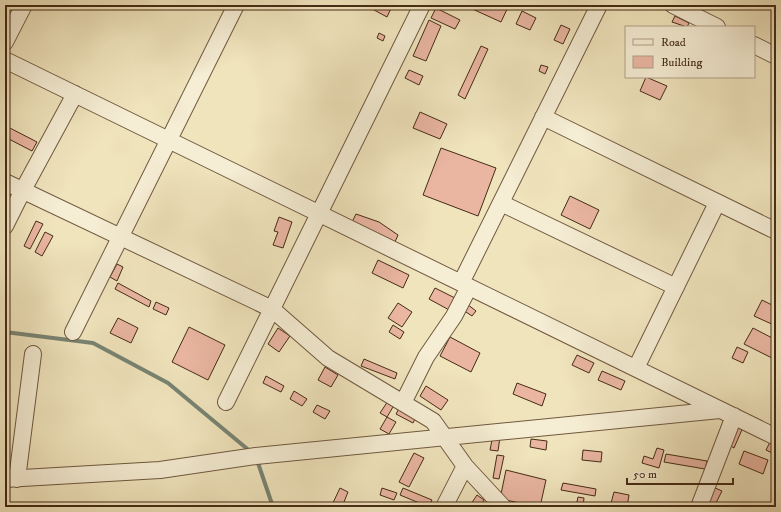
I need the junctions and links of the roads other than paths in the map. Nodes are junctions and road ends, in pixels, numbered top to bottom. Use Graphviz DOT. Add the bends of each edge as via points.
graph roads {
  1 [pos="24,5"];
  2 [pos="236,5"];
  3 [pos="422,5"];
  4 [pos="599,5"];
  5 [pos="673,5"];
  6 [pos="715,26"];
  7 [pos="5,42"];
  8 [pos="755,46"];
  9 [pos="776,56"];
  10 [pos="5,60"];
  11 [pos="75,94"];
  12 [pos="543,118"];
  13 [pos="169,140"];
  14 [pos="5,182"];
  15 [pos="23,190"];
  16 [pos="501,203"];
  17 [pos="717,203"];
  18 [pos="319,214"];
  19 [pos="5,226"];
  20 [pos="776,231"];
  21 [pos="120,237"];
  22 [pos="465,285"];
  23 [pos="676,287"];
  24 [pos="272,309"];
  25 [pos="73,332"];
  26 [pos="33,354"];
  27 [pos="636,368"];
  28 [pos="226,402"];
  29 [pos="402,402"];
  30 [pos="727,413"];
  31 [pos="446,436"];
  32 [pos="776,437"];
  33 [pos="465,466"];
  34 [pos="11,479"];
  35 [pos="444,507"];
  36 [pos="503,507"];
  37 [pos="699,507"];
  1 -- 7 [label="street"];
  2 -- 13 [label="street"];
  3 -- 18 [label="street"];
  4 -- 12 [label="street"];
  5 -- 6 [label="street"];
  8 -- 9 [label="street"];
  10 -- 11 [label="street"];
  11 -- 13 [label="street"];
  11 -- 15 [label="street"];
  12 -- 16 [label="street"];
  12 -- 17 [label="street"];
  13 -- 18 [label="street"];
  13 -- 21 [label="street"];
  14 -- 15 [label="street"];
  15 -- 19 [label="street"];
  15 -- 21 [label="street"];
  16 -- 22 [label="street"];
  16 -- 23 [label="street"];
  17 -- 20 [label="street"];
  17 -- 23 [label="street"];
  18 -- 22 [label="street"];
  18 -- 24 [label="street"];
  21 -- 24 [label="street"];
  21 -- 25 [label="street"];
  22 -- 27 [label="street"];
  22 -- 29 [label="street" via="454,316 426,357"];
  23 -- 27 [label="street"];
  24 -- 28 [label="street"];
  24 -- 29 [label="street" via="328,358"];
  26 -- 34 [label="street"];
  27 -- 30 [label="street"];
  29 -- 31 [label="street" via="433,421"];
  30 -- 31 [label="street"];
  30 -- 32 [label="street"];
  30 -- 37 [label="street"];
  31 -- 33 [label="street"];
  31 -- 34 [label="street" via="256,456 160,470"];
  33 -- 35 [label="street"];
  33 -- 36 [label="street"];
}
